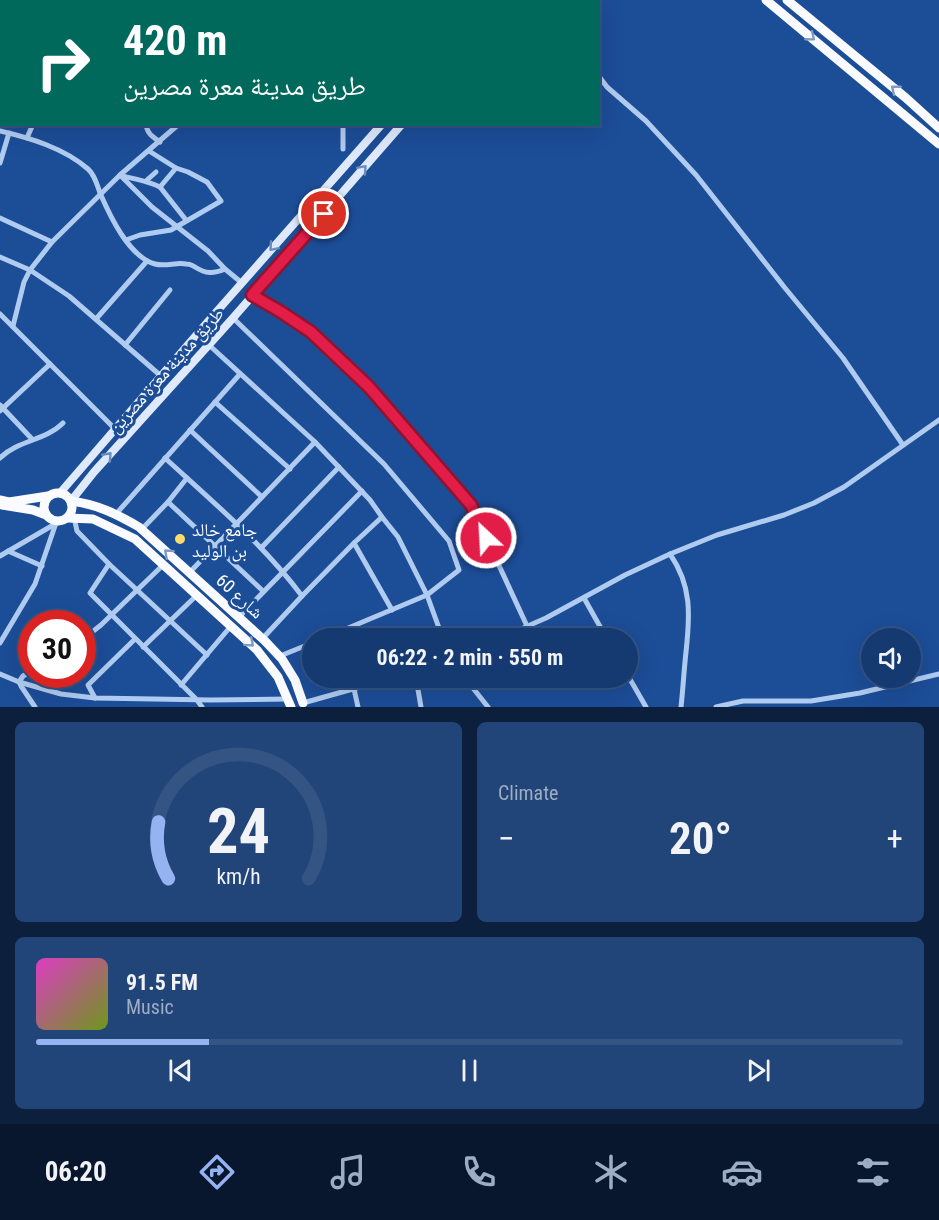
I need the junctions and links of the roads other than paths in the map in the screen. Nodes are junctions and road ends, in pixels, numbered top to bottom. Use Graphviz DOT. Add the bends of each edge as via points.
graph roads {
  1 [pos="766,0"];
  2 [pos="787,0"];
  3 [pos="600,78"];
  4 [pos="32,126"];
  5 [pos="146,126"];
  6 [pos="177,126"];
  7 [pos="344,126"];
  8 [pos="380,126"];
  9 [pos="400,126"];
  10 [pos="939,128"];
  11 [pos="0,131"];
  12 [pos="9,133"];
  13 [pos="27,138"];
  14 [pos="160,142"];
  15 [pos="939,144"];
  16 [pos="343,149"];
  17 [pos="149,152"];
  18 [pos="0,163"];
  19 [pos="176,168"];
  20 [pos="156,172"];
  21 [pos="120,176"];
  22 [pos="144,181"];
  23 [pos="160,187"];
  24 [pos="137,192"];
  25 [pos="100,194"];
  26 [pos="0,218"];
  27 [pos="186,220"];
  28 [pos="176,226"];
  29 [pos="126,240"];
  30 [pos="52,242"];
  31 [pos="0,257"];
  32 [pos="147,261"];
  33 [pos="30,270"];
  34 [pos="225,270"];
  35 [pos="241,284"];
  36 [pos="170,290"];
  37 [pos="252,295"];
  38 [pos="0,314"];
  39 [pos="233,318"];
  40 [pos="96,320"];
  41 [pos="13,326"];
  42 [pos="125,345"];
  43 [pos="209,345"];
  44 [pos="50,364"];
  45 [pos="240,374"];
  46 [pos="161,376"];
  47 [pos="214,402"];
  48 [pos="1,408"];
  49 [pos="939,420"];
  50 [pos="63,423"];
  51 [pos="115,429"];
  52 [pos="190,430"];
  53 [pos="32,439"];
  54 [pos="315,442"];
  55 [pos="903,445"];
  56 [pos="0,446"];
  57 [pos="6,452"];
  58 [pos="0,458"];
  59 [pos="165,458"];
  60 [pos="339,467"];
  61 [pos="290,469"];
  62 [pos="187,478"];
  63 [pos="362,491"];
  64 [pos="60,493"];
  65 [pos="48,496"];
  66 [pos="262,497"];
  67 [pos="71,501"];
  68 [pos="3,502"];
  69 [pos="168,502"];
  70 [pos="97,507"];
  71 [pos="116,514"];
  72 [pos="46,515"];
  73 [pos="382,517"];
  74 [pos="93,519"];
  75 [pos="65,520"];
  76 [pos="237,524"];
  77 [pos="142,530"];
  78 [pos="354,543"];
  79 [pos="215,545"];
  80 [pos="261,548"];
  81 [pos="8,551"];
  82 [pos="670,554"];
  83 [pos="0,556"];
  84 [pos="109,564"];
  85 [pos="163,565"];
  86 [pos="42,566"];
  87 [pos="283,571"];
  88 [pos="190,572"];
  89 [pos="137,590"];
  90 [pos="264,591"];
  91 [pos="197,595"];
  92 [pos="427,595"];
  93 [pos="302,596"];
  94 [pos="584,598"];
  95 [pos="392,610"];
  96 [pos="111,614"];
  97 [pos="238,617"];
  98 [pos="170,620"];
  99 [pos="231,626"];
  100 [pos="527,626"];
  101 [pos="348,628"];
  102 [pos="439,628"];
  103 [pos="523,628"];
  104 [pos="602,628"];
  105 [pos="96,629"];
  106 [pos="135,639"];
  107 [pos="262,639"];
  108 [pos="0,643"];
  109 [pos="143,647"];
  110 [pos="302,647"];
  111 [pos="207,655"];
  112 [pos="280,656"];
  113 [pos="0,674"];
  114 [pos="939,674"];
  115 [pos="18,681"];
  116 [pos="181,685"];
  117 [pos="22,688"];
  118 [pos="41,688"];
  119 [pos="358,688"];
  120 [pos="418,688"];
  121 [pos="473,688"];
  122 [pos="635,688"];
  123 [pos="354,689"];
  124 [pos="95,698"];
  125 [pos="171,699"];
  126 [pos="197,700"];
  127 [pos="290,704"];
  128 [pos="171,706"];
  129 [pos="307,706"];
  130 [pos="35,707"];
  131 [pos="202,707"];
  132 [pos="358,707"];
  133 [pos="422,707"];
  134 [pos="488,707"];
  135 [pos="646,707"];
  136 [pos="681,707"];
  137 [pos="716,707"];
  1 -- 15 [label="main road, one-way"];
  10 -- 2 [label="main road, one-way"];
  3 -- 55 [label="street" via="696,175 843,358"];
  4 -- 13 [label="street"];
  5 -- 14 [label="street" via="150,135"];
  6 -- 14 [label="street"];
  7 -- 16 [label="street"];
  8 -- 35 [label="main road, طريق مدينة معرة مصرين, one-way"];
  37 -- 9 [label="main road, طريق مدينة معرة مصرين, one-way"];
  11 -- 12 [label="street"];
  12 -- 13 [label="street"];
  12 -- 18 [label="street"];
  13 -- 25 [label="street" via="89,170"];
  14 -- 17 [label="street"];
  17 -- 19 [label="street"];
  17 -- 21 [label="street"];
  19 -- 23 [label="street"];
  19 -- 27 [label="street" via="207,182 220,201"];
  20 -- 22 [label="street"];
  21 -- 22 [label="street"];
  21 -- 24 [label="street"];
  21 -- 25 [label="street"];
  22 -- 23 [label="street"];
  22 -- 24 [label="street"];
  23 -- 27 [label="street"];
  24 -- 28 [label="street"];
  25 -- 29 [label="street"];
  25 -- 30 [label="street"];
  26 -- 30 [label="street"];
  27 -- 28 [label="street"];
  28 -- 29 [label="street"];
  28 -- 34 [label="street"];
  29 -- 32 [label="street"];
  30 -- 33 [label="street"];
  31 -- 33 [label="street"];
  32 -- 34 [label="street" via="164,266 188,264 209,274"];
  32 -- 40 [label="street"];
  33 -- 40 [label="street"];
  33 -- 41 [label="street"];
  34 -- 35 [label="street"];
  35 -- 37 [label="main road"];
  35 -- 46 [label="main road, طريق مدينة معرة مصرين"];
  36 -- 42 [label="street"];
  37 -- 39 [label="main road, طريق مدينة معرة مصرين"];
  37 -- 100 [label="street" via="311,332 361,379 471,505"];
  38 -- 41 [label="street"];
  39 -- 43 [label="main road, طريق مدينة معرة مصرين"];
  39 -- 92 [label="street" via="384,464 449,541 459,570"];
  40 -- 42 [label="street"];
  41 -- 44 [label="street"];
  42 -- 46 [label="street"];
  43 -- 45 [label="street"];
  67 -- 43 [label="main road, طريق مدينة معرة مصرين, one-way"];
  44 -- 48 [label="street"];
  44 -- 51 [label="street"];
  45 -- 47 [label="street"];
  45 -- 54 [label="street"];
  46 -- 51 [label="main road, طريق مدينة معرة مصرين"];
  47 -- 52 [label="street"];
  47 -- 61 [label="street"];
  48 -- 53 [label="street"];
  49 -- 55 [label="street"];
  50 -- 53 [label="street"];
  51 -- 64 [label="main road, طريق مدينة معرة مصرين"];
  52 -- 59 [label="street"];
  52 -- 66 [label="street"];
  53 -- 57 [label="street"];
  54 -- 60 [label="street"];
  54 -- 61 [label="street"];
  55 -- 82 [label="street" via="814,503"];
  56 -- 57 [label="street"];
  57 -- 58 [label="street"];
  59 -- 62 [label="street"];
  59 -- 71 [label="street"];
  60 -- 63 [label="street"];
  60 -- 80 [label="street"];
  61 -- 66 [label="street"];
  62 -- 69 [label="street"];
  62 -- 76 [label="street"];
  63 -- 73 [label="street"];
  63 -- 87 [label="street"];
  64 -- 65 [label="main road"];
  64 -- 67 [label="main road"];
  65 -- 68 [label="main road"];
  65 -- 72 [label="main road" via="44,505"];
  66 -- 76 [label="street"];
  67 -- 70 [label="main road, شارع 60"];
  67 -- 75 [label="main road" via="72,509"];
  68 -- 72 [label="main road"];
  69 -- 77 [label="street"];
  69 -- 79 [label="street"];
  70 -- 71 [label="main road, شارع 60"];
  70 -- 74 [label="main road"];
  71 -- 77 [label="main road, شارع 60"];
  72 -- 75 [label="main road"];
  73 -- 78 [label="street"];
  73 -- 92 [label="street" via="398,537"];
  74 -- 75 [label="main road, شارع 60"];
  74 -- 85 [label="main road, شارع 60" via="135,539"];
  75 -- 81 [label="street"];
  75 -- 84 [label="street"];
  75 -- 86 [label="street"];
  76 -- 79 [label="street"];
  76 -- 80 [label="street"];
  88 -- 77 [label="main road, شارع 60, one-way"];
  78 -- 93 [label="street"];
  78 -- 95 [label="street"];
  79 -- 88 [label="street"];
  79 -- 90 [label="street"];
  80 -- 87 [label="street"];
  81 -- 83 [label="street"];
  81 -- 86 [label="street"];
  82 -- 94 [label="street"];
  82 -- 136 [label="street" via="685,584 689,610"];
  84 -- 89 [label="street"];
  84 -- 96 [label="street" via="90,593"];
  85 -- 89 [label="street"];
  85 -- 91 [label="main road, شارع 60"];
  86 -- 108 [label="street"];
  87 -- 90 [label="street"];
  87 -- 93 [label="street"];
  88 -- 97 [label="main road, شارع 60"];
  89 -- 96 [label="street"];
  89 -- 98 [label="street"];
  90 -- 97 [label="street"];
  91 -- 98 [label="street"];
  91 -- 99 [label="main road, شارع 60"];
  92 -- 95 [label="street"];
  92 -- 102 [label="street"];
  93 -- 107 [label="street"];
  94 -- 100 [label="street"];
  94 -- 104 [label="street"];
  95 -- 101 [label="street"];
  96 -- 105 [label="street"];
  96 -- 106 [label="street"];
  97 -- 107 [label="main road, شارع 60"];
  98 -- 109 [label="street"];
  98 -- 111 [label="street"];
  99 -- 111 [label="street"];
  99 -- 127 [label="main road, شارع 60, one-way" via="278,677"];
  100 -- 103 [label="street"];
  106 -- 109 [label="street"];
  106 -- 124 [label="street" via="88,685"];
  107 -- 112 [label="main road, شارع 60"];
  109 -- 116 [label="street"];
  110 -- 112 [label="street"];
  111 -- 116 [label="street"];
  112 -- 129 [label="main road, شارع 60"];
  113 -- 115 [label="street"];
  114 -- 137 [label="street" via="811,701 743,701"];
  116 -- 126 [label="street"];
  117 -- 130 [label="street"];
  118 -- 124 [label="street"];
  119 -- 123 [label="street"];
  120 -- 133 [label="street"];
  121 -- 134 [label="street"];
  122 -- 135 [label="street"];
  123 -- 129 [label="street"];
  123 -- 132 [label="street"];
  124 -- 125 [label="street"];
  125 -- 126 [label="street"];
  125 -- 128 [label="street"];
  126 -- 127 [label="street"];
  126 -- 131 [label="street"];
  127 -- 129 [label="main road" via="298,701"];
}
